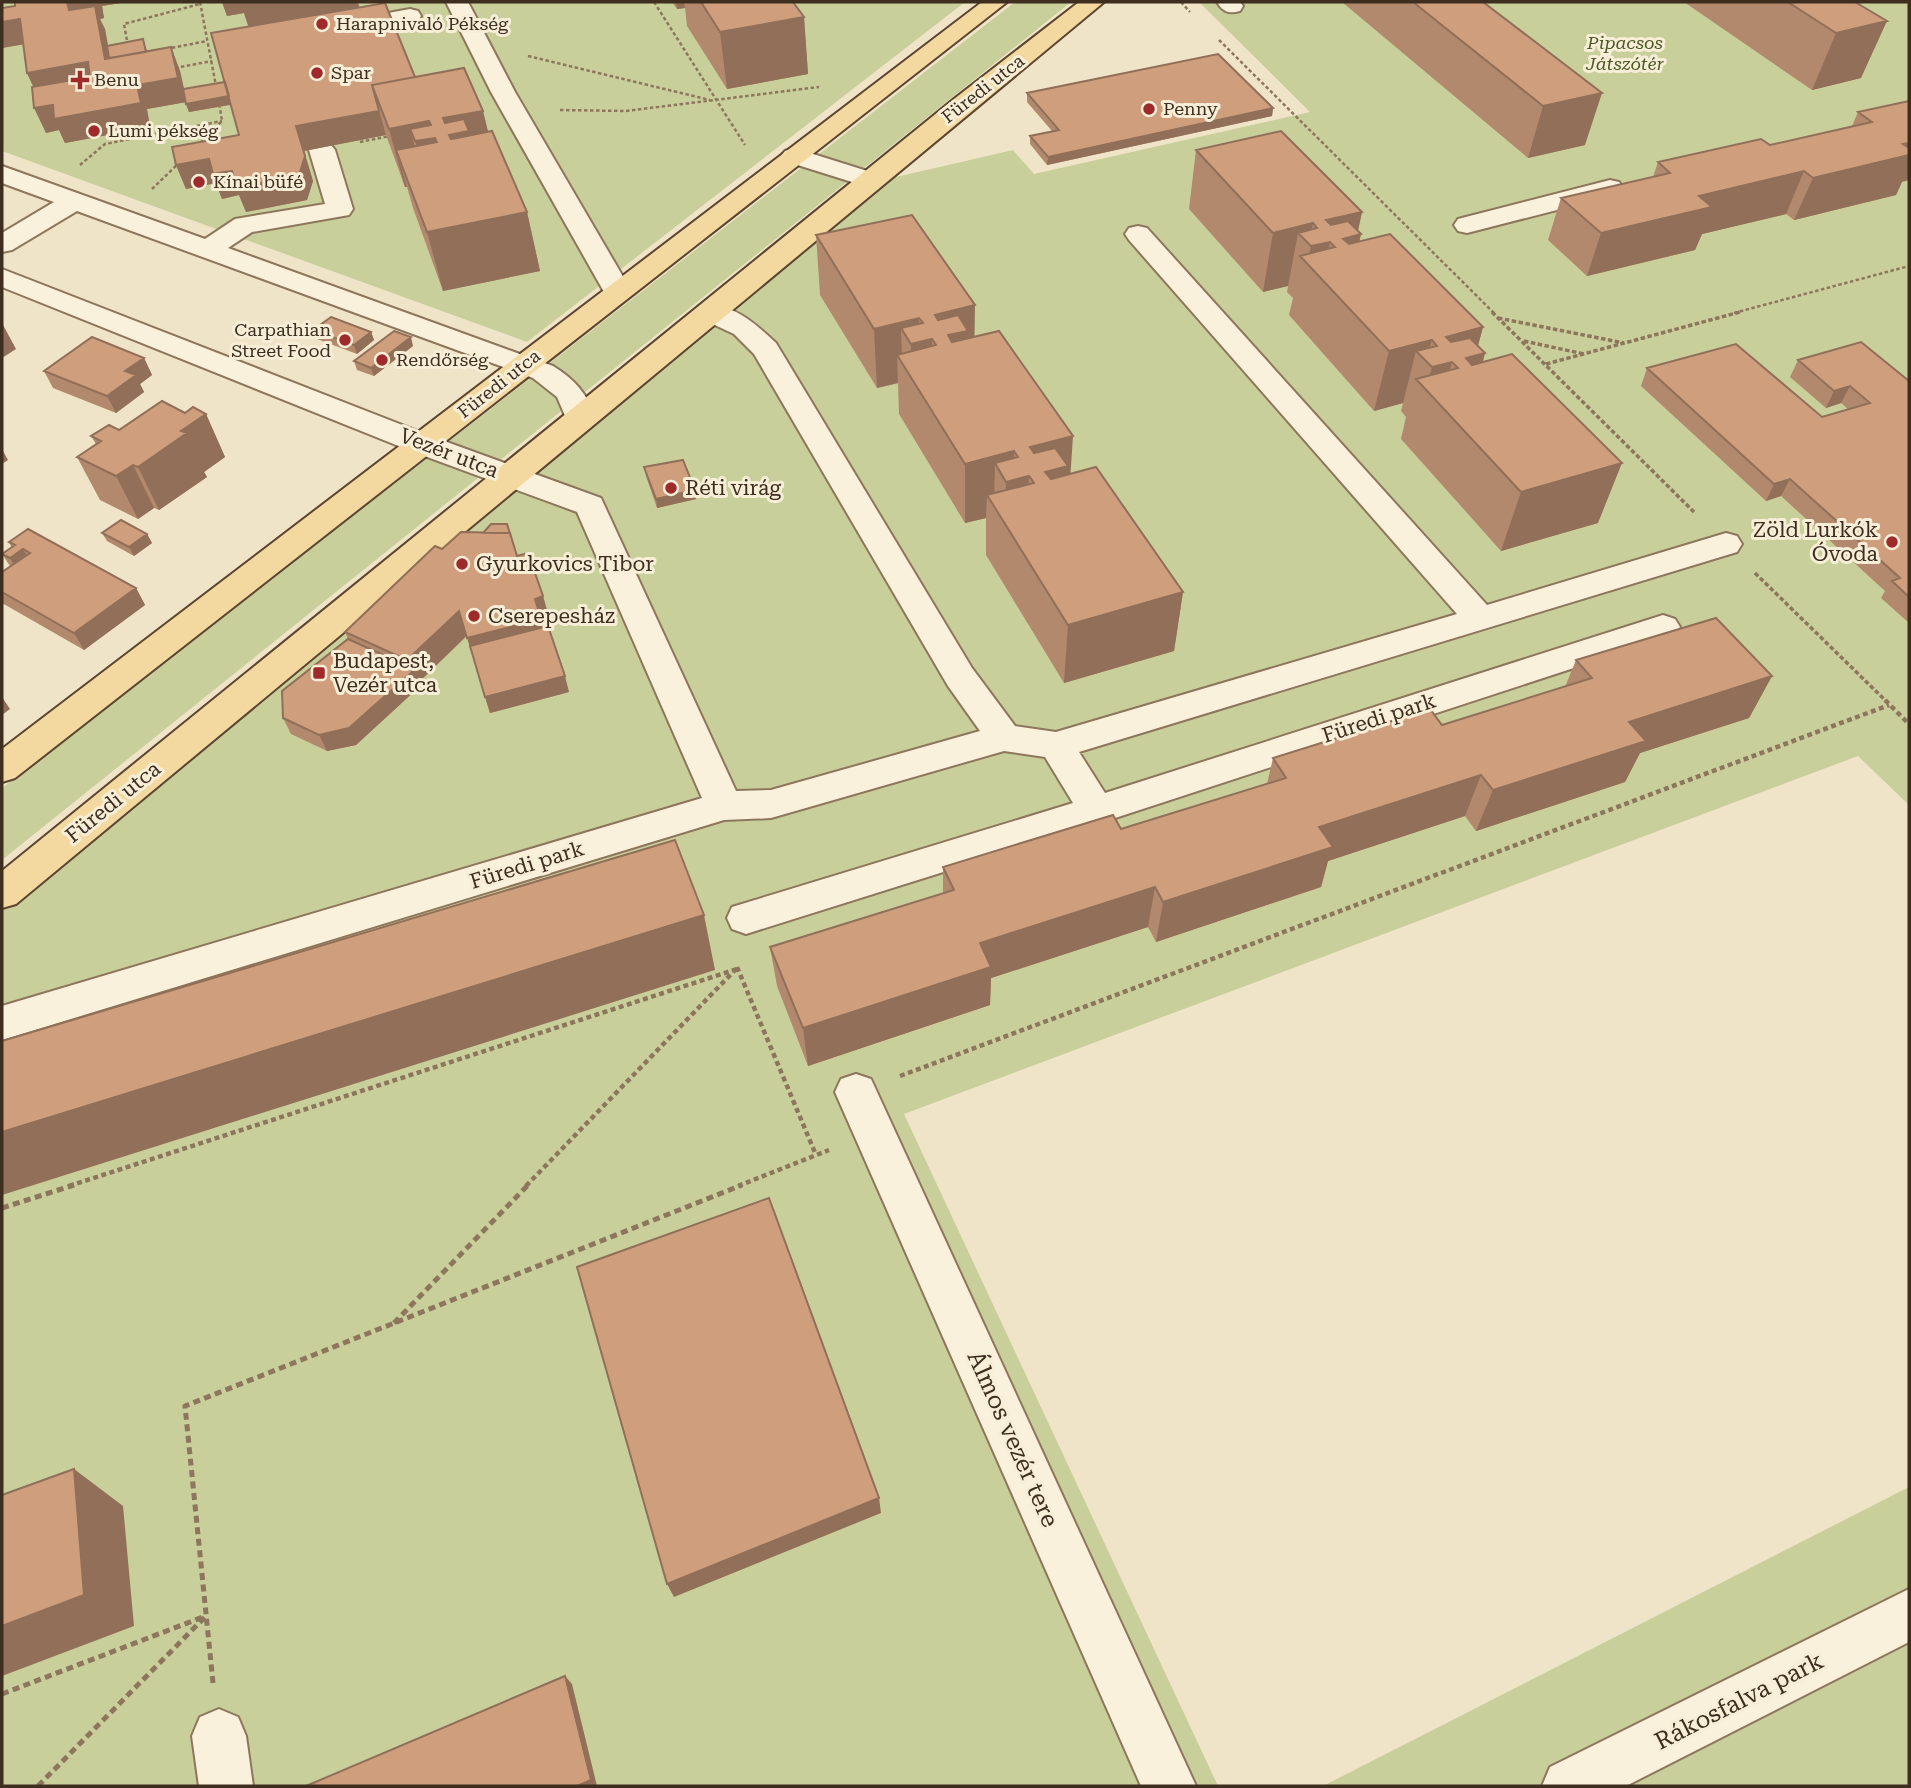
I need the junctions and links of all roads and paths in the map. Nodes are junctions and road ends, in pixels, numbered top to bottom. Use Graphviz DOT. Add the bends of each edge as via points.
graph roads {
  1 [pos="457,2"];
  2 [pos="653,2"];
  3 [pos="996,2"];
  4 [pos="1093,2"];
  5 [pos="1181,2"];
  6 [pos="200,3"];
  7 [pos="1191,13"];
  8 [pos="410,16"];
  9 [pos="1210,32"];
  10 [pos="315,34"];
  11 [pos="207,41"];
  12 [pos="156,51"];
  13 [pos="130,55"];
  14 [pos="524,55"];
  15 [pos="212,61"];
  16 [pos="173,68"];
  17 [pos="825,86"];
  18 [pos="508,101"];
  19 [pos="716,101"];
  20 [pos="222,121"];
  21 [pos="390,136"];
  22 [pos="322,150"];
  23 [pos="751,154"];
  24 [pos="794,156"];
  25 [pos="72,172"];
  26 [pos="2,174"];
  27 [pos="871,180"];
  28 [pos="1637,181"];
  29 [pos="143,196"];
  30 [pos="75,201"];
  31 [pos="1467,225"];
  32 [pos="1139,234"];
  33 [pos="2,244"];
  34 [pos="208,249"];
  35 [pos="1909,266"];
  36 [pos="2,277"];
  37 [pos="618,292"];
  38 [pos="712,313"];
  39 [pos="1499,318"];
  40 [pos="1522,341"];
  41 [pos="1625,343"];
  42 [pos="1585,354"];
  43 [pos="1545,364"];
  44 [pos="523,365"];
  45 [pos="580,418"];
  46 [pos="422,443"];
  47 [pos="512,476"];
  48 [pos="1726,544"];
  49 [pos="1480,619"];
  50 [pos="1663,627"];
  51 [pos="1889,705"];
  52 [pos="1909,724"];
  53 [pos="1004,738"];
  54 [pos="1056,745"];
  55 [pos="2,768"];
  56 [pos="724,806"];
  57 [pos="1096,810"];
  58 [pos="2,893"];
  59 [pos="746,918"];
  60 [pos="737,969"];
  61 [pos="2,1023"];
  62 [pos="866,1112"];
  63 [pos="816,1155"];
  64 [pos="2,1208"];
  65 [pos="393,1325"];
  66 [pos="1909,1615"];
  67 [pos="207,1616"];
  68 [pos="2,1694"];
  69 [pos="222,1761"];
  70 [pos="38,1786"];
  71 [pos="1170,1786"];
  72 [pos="1569,1786"];
  1 -- 18 [label="street"];
  2 -- 19 [label="path"];
  3 -- 24 [label="main road, Füredi utca"];
  4 -- 27 [label="main road, Füredi utca"];
  5 -- 7 [label="path"];
  6 -- 11 [label="path"];
  6 -- 13 [label="path" via="124,24"];
  8 -- 10 [label="street"];
  9 -- 39 [label="path"];
  11 -- 12 [label="path"];
  11 -- 15 [label="path"];
  14 -- 19 [label="path"];
  15 -- 16 [label="path"];
  15 -- 20 [label="path"];
  17 -- 19 [label="path"];
  18 -- 19 [label="path" via="626,111"];
  18 -- 37 [label="street"];
  19 -- 23 [label="path"];
  20 -- 25 [label="path" via="105,144"];
  20 -- 29 [label="path"];
  21 -- 22 [label="path"];
  22 -- 34 [label="street" via="340,209 244,225"];
  24 -- 27 [label="street"];
  24 -- 37 [label="main road, Füredi utca"];
  26 -- 30 [label="street"];
  27 -- 38 [label="main road, Füredi utca"];
  28 -- 31 [label="street"];
  30 -- 33 [label="street"];
  30 -- 34 [label="street"];
  32 -- 49 [label="street"];
  34 -- 44 [label="street"];
  35 -- 41 [label="path"];
  36 -- 46 [label="street, Vezér utca"];
  37 -- 44 [label="main road, Füredi utca"];
  38 -- 45 [label="main road, Füredi utca"];
  38 -- 53 [label="street" via="744,328 766,349 960,677"];
  39 -- 40 [label="path"];
  39 -- 41 [label="path"];
  40 -- 42 [label="path"];
  40 -- 43 [label="path"];
  41 -- 42 [label="path"];
  42 -- 43 [label="path"];
  43 -- 48 [label="path"];
  44 -- 45 [label="street" via="566,386"];
  44 -- 46 [label="main road, Füredi utca"];
  45 -- 47 [label="main road, Füredi utca"];
  46 -- 47 [label="street, Vezér utca"];
  46 -- 55 [label="main road, Füredi utca"];
  47 -- 56 [label="street, Vezér utca" via="590,505"];
  47 -- 58 [label="main road, Füredi utca"];
  48 -- 49 [label="street, Füredi park"];
  48 -- 51 [label="path"];
  49 -- 54 [label="street, Füredi park"];
  50 -- 57 [label="street, Füredi park"];
  51 -- 52 [label="path"];
  51 -- 62 [label="path"];
  53 -- 54 [label="street, Füredi park"];
  53 -- 56 [label="street, Füredi park" via="771,804"];
  54 -- 57 [label="street"];
  56 -- 61 [label="street, Füredi park"];
  57 -- 59 [label="street, Füredi park"];
  60 -- 63 [label="path"];
  60 -- 64 [label="path"];
  60 -- 65 [label="path"];
  62 -- 63 [label="path"];
  62 -- 71 [label="street, Álmos vezér tere"];
  63 -- 65 [label="path"];
  65 -- 67 [label="path" via="185,1406"];
  66 -- 72 [label="street, Rákosfalva park"];
  67 -- 68 [label="path"];
  67 -- 69 [label="path"];
  67 -- 70 [label="path"];
}
